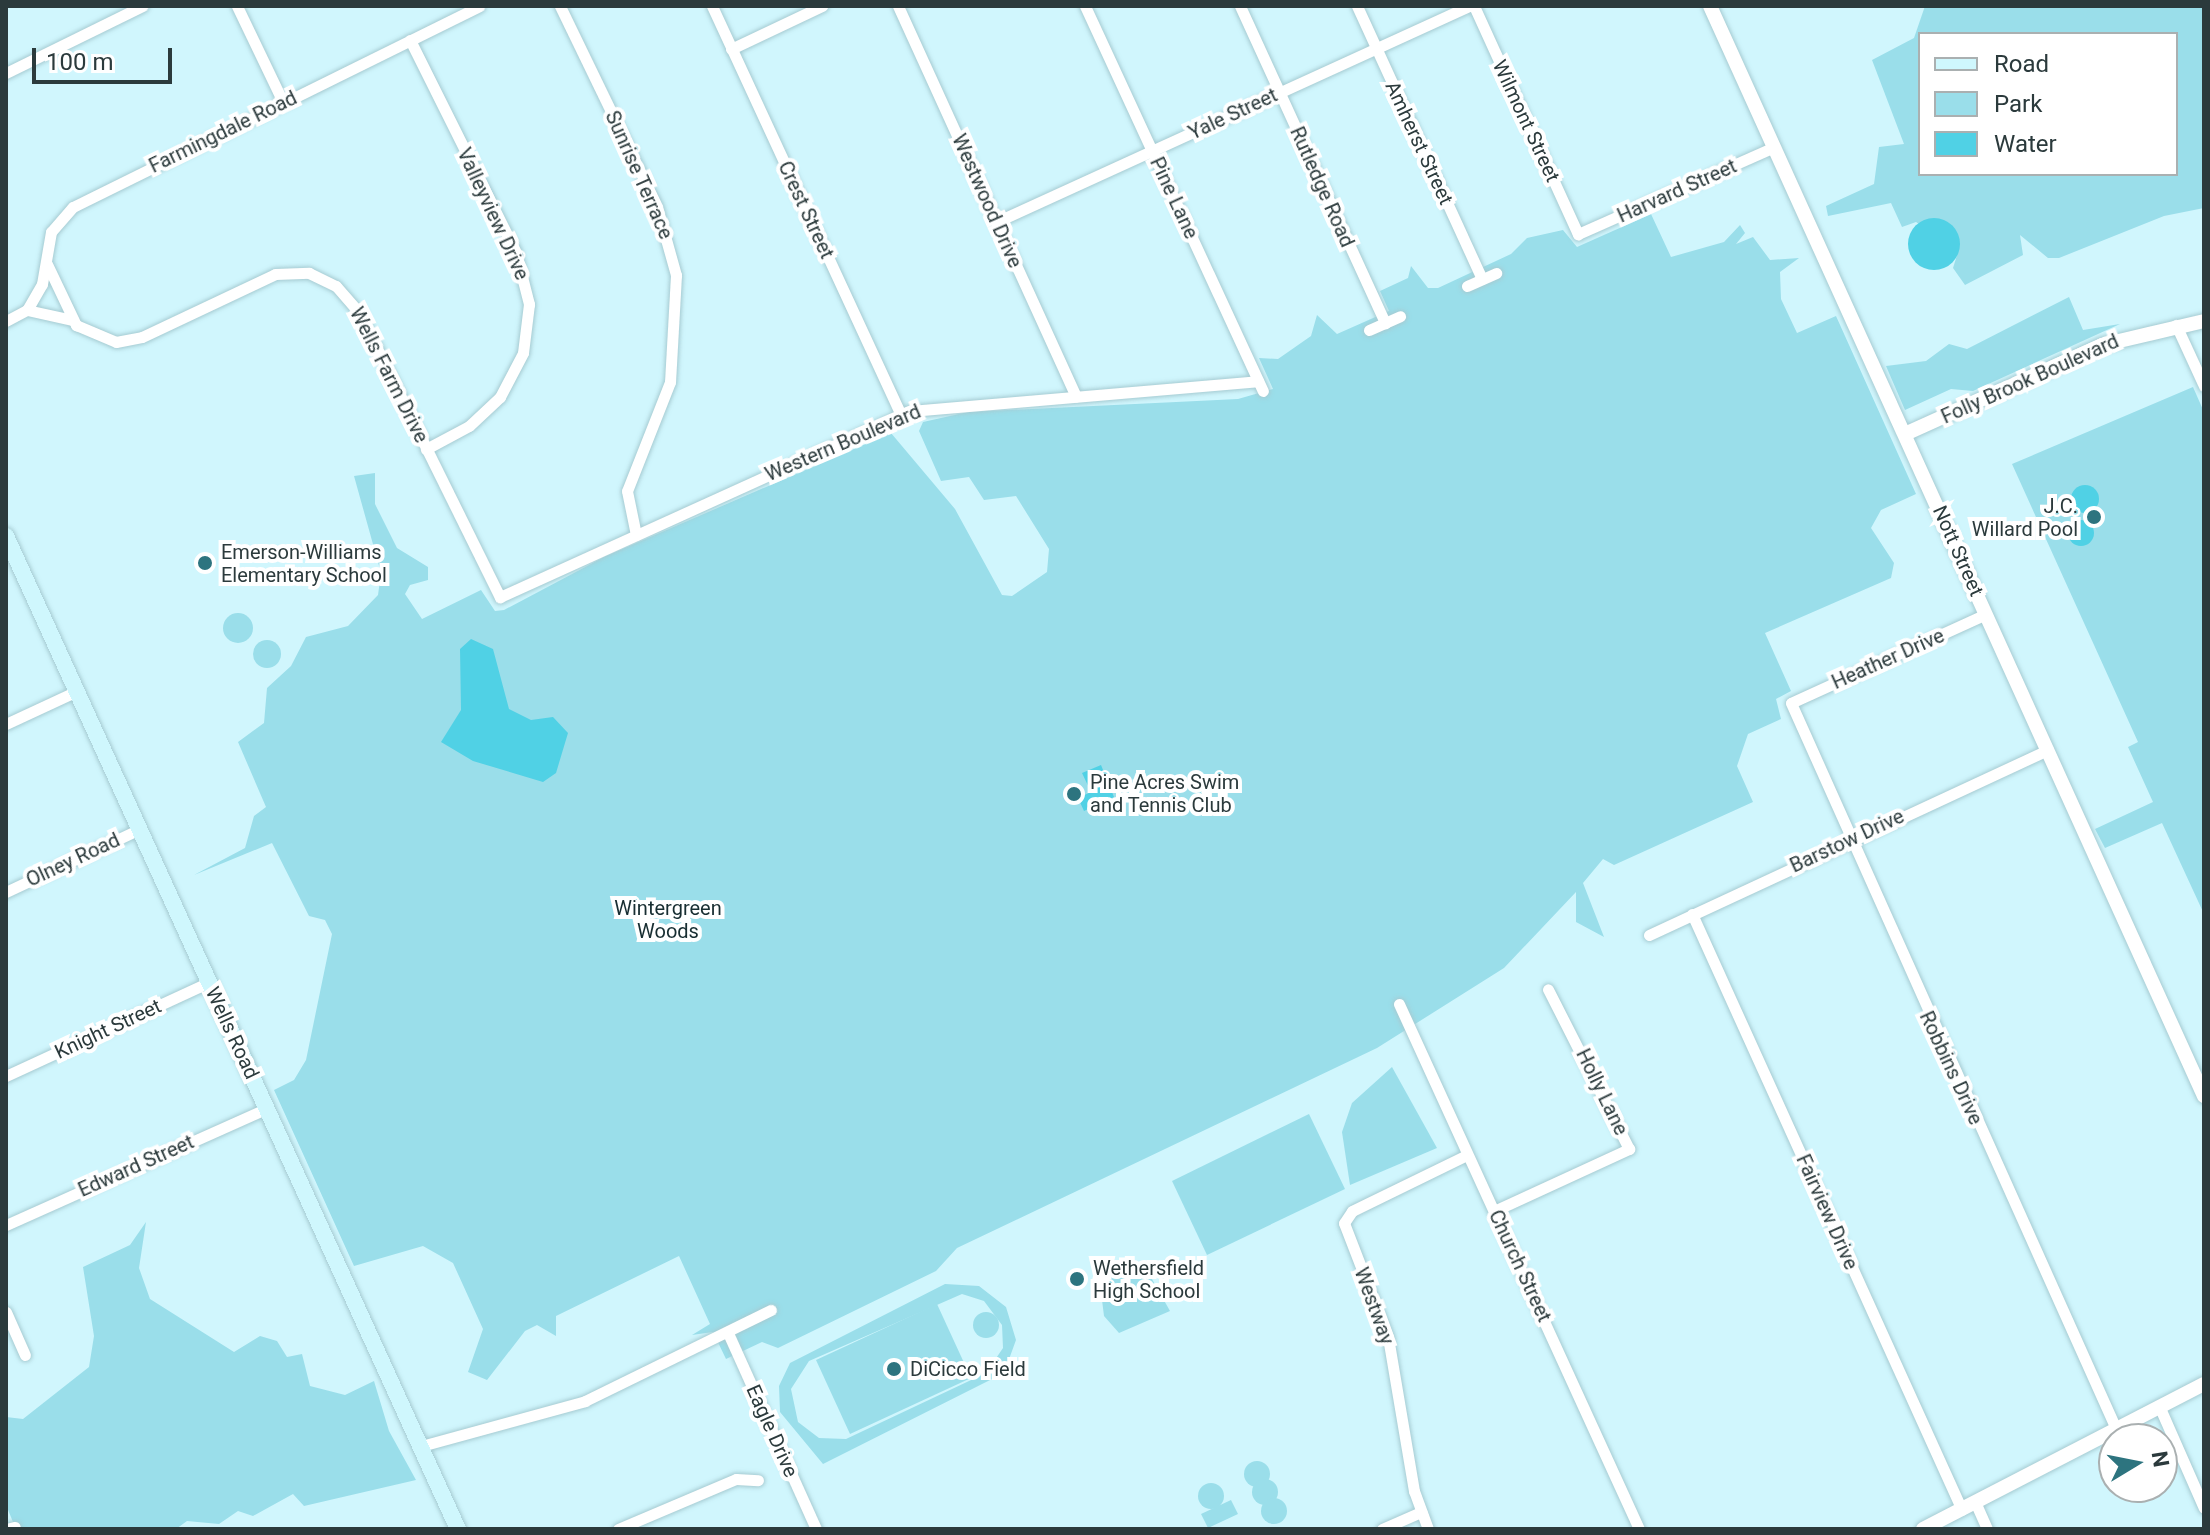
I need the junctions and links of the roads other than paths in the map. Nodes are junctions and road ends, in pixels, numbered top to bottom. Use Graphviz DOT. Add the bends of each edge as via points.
graph roads {
  1 [pos="142,6"];
  2 [pos="237,6"];
  3 [pos="479,6"];
  4 [pos="560,6"];
  5 [pos="712,6"];
  6 [pos="822,6"];
  7 [pos="898,6"];
  8 [pos="1085,6"];
  9 [pos="1240,6"];
  10 [pos="1357,6"];
  11 [pos="1472,6"];
  12 [pos="1710,6"];
  13 [pos="410,40"];
  14 [pos="1376,48"];
  15 [pos="731,49"];
  16 [pos="6,73"];
  17 [pos="1280,92"];
  18 [pos="283,102"];
  19 [pos="1774,147"];
  20 [pos="1152,151"];
  21 [pos="996,222"];
  22 [pos="1579,234"];
  23 [pos="47,264"];
  24 [pos="1496,273"];
  25 [pos="1482,279"];
  26 [pos="1467,286"];
  27 [pos="27,310"];
  28 [pos="1400,316"];
  29 [pos="6,321"];
  30 [pos="73,321"];
  31 [pos="2204,321"];
  32 [pos="1385,323"];
  33 [pos="2176,325"];
  34 [pos="1369,330"];
  35 [pos="1260,386"];
  36 [pos="2204,386"];
  37 [pos="1076,396"];
  38 [pos="901,415"];
  39 [pos="1905,434"];
  40 [pos="426,449"];
  41 [pos="636,535"];
  42 [pos="7,540"];
  43 [pos="500,597"];
  44 [pos="1986,614"];
  45 [pos="77,691"];
  46 [pos="1791,703"];
  47 [pos="6,724"];
  48 [pos="2048,750"];
  49 [pos="140,829"];
  50 [pos="1847,840"];
  51 [pos="6,892"];
  52 [pos="1692,914"];
  53 [pos="1649,935"];
  54 [pos="209,982"];
  55 [pos="1548,989"];
  56 [pos="1399,1004"];
  57 [pos="6,1076"];
  58 [pos="2204,1096"];
  59 [pos="267,1108"];
  60 [pos="1467,1155"];
  61 [pos="1494,1211"];
  62 [pos="6,1225"];
  63 [pos="771,1310"];
  64 [pos="6,1312"];
  65 [pos="728,1333"];
  66 [pos="25,1355"];
  67 [pos="2204,1384"];
  68 [pos="2160,1408"];
  69 [pos="2113,1423"];
  70 [pos="2132,1423"];
  71 [pos="2098,1441"];
  72 [pos="421,1446"];
  73 [pos="758,1480"];
  74 [pos="1969,1507"];
  75 [pos="2204,1508"];
  76 [pos="1421,1512"];
  77 [pos="458,1529"];
  78 [pos="618,1529"];
  79 [pos="816,1529"];
  80 [pos="1382,1529"];
  81 [pos="1428,1529"];
  82 [pos="1639,1529"];
  83 [pos="1923,1529"];
  84 [pos="1987,1529"];
  1 -- 16 [label="street"];
  2 -- 18 [label="street"];
  3 -- 13 [label="street, Farmingdale Road"];
  4 -- 41 [label="street, Sunrise Terrace" via="657,207 676,275 670,382 627,491"];
  5 -- 15 [label="street, Crest Street"];
  6 -- 15 [label="street"];
  7 -- 21 [label="street, Westwood Drive"];
  8 -- 20 [label="street, Pine Lane"];
  9 -- 17 [label="street, Rutledge Road"];
  10 -- 14 [label="street, Amherst Street"];
  11 -- 14 [label="street, Yale Street"];
  11 -- 22 [label="street, Wilmont Street"];
  12 -- 19 [label="street, Nott Street"];
  13 -- 18 [label="street, Farmingdale Road"];
  13 -- 40 [label="street, Valleyview Drive" via="516,253 529,304 524,348 504,392 474,422"];
  14 -- 17 [label="street, Yale Street"];
  14 -- 25 [label="street, Amherst Street"];
  15 -- 38 [label="street, Crest Street"];
  17 -- 20 [label="street, Yale Street"];
  17 -- 32 [label="street, Rutledge Road"];
  18 -- 23 [label="street, Farmingdale Road" via="73,207 53,229"];
  19 -- 22 [label="street, Harvard Street"];
  19 -- 39 [label="street, Nott Street"];
  20 -- 21 [label="street, Yale Street"];
  20 -- 35 [label="street, Pine Lane"];
  21 -- 37 [label="street, Westwood Drive"];
  23 -- 27 [label="street, Farmingdale Road"];
  23 -- 30 [label="street"];
  24 -- 25 [label="street"];
  25 -- 26 [label="street"];
  27 -- 29 [label="street"];
  27 -- 30 [label="street, Wells Farm Drive"];
  28 -- 32 [label="street"];
  30 -- 40 [label="street, Wells Farm Drive" via="95,337 127,341 271,275 319,276 357,309"];
  31 -- 33 [label="street, Folly Brook Boulevard"];
  32 -- 34 [label="street"];
  33 -- 36 [label="street"];
  33 -- 39 [label="street, Folly Brook Boulevard" via="2102,345"];
  35 -- 37 [label="street, Western Boulevard"];
  37 -- 38 [label="street, Western Boulevard" via="947,403"];
  38 -- 41 [label="street, Western Boulevard"];
  39 -- 44 [label="street, Nott Street"];
  40 -- 43 [label="street, Wells Farm Drive"];
  41 -- 43 [label="street, Western Boulevard"];
  42 -- 45 [label="main road, Wells Road"];
  44 -- 46 [label="street, Heather Drive"];
  44 -- 48 [label="street, Nott Street"];
  45 -- 47 [label="street"];
  45 -- 49 [label="main road, Wells Road"];
  46 -- 50 [label="street, Robbins Drive"];
  48 -- 50 [label="street, Barstow Drive"];
  48 -- 58 [label="street, Nott Street"];
  49 -- 51 [label="street, Olney Road"];
  49 -- 54 [label="main road, Wells Road"];
  50 -- 52 [label="street, Barstow Drive"];
  50 -- 69 [label="street, Robbins Drive"];
  52 -- 53 [label="street, Barstow Drive"];
  52 -- 74 [label="street, Fairview Drive"];
  54 -- 57 [label="street, Knight Street"];
  54 -- 59 [label="main road, Wells Road"];
  55 -- 61 [label="street, Holly Lane" via="1629,1149"];
  56 -- 60 [label="street, Church Street"];
  59 -- 62 [label="street, Edward Street"];
  59 -- 72 [label="main road, Wells Road"];
  60 -- 61 [label="street, Church Street"];
  60 -- 76 [label="street, Westway" via="1352,1211 1344,1223 1388,1337"];
  61 -- 82 [label="street, Church Street"];
  63 -- 65 [label="street"];
  64 -- 66 [label="street"];
  65 -- 72 [label="street" via="585,1401"];
  65 -- 79 [label="street, Eagle Drive"];
  67 -- 68 [label="street"];
  68 -- 70 [label="street"];
  68 -- 75 [label="street"];
  71 -- 74 [label="street"];
  72 -- 77 [label="main road, Wells Road"];
  73 -- 78 [label="street" via="736,1479"];
  74 -- 83 [label="street"];
  74 -- 84 [label="street, Fairview Drive"];
  76 -- 80 [label="street"];
  76 -- 81 [label="street, Westway"];
}
